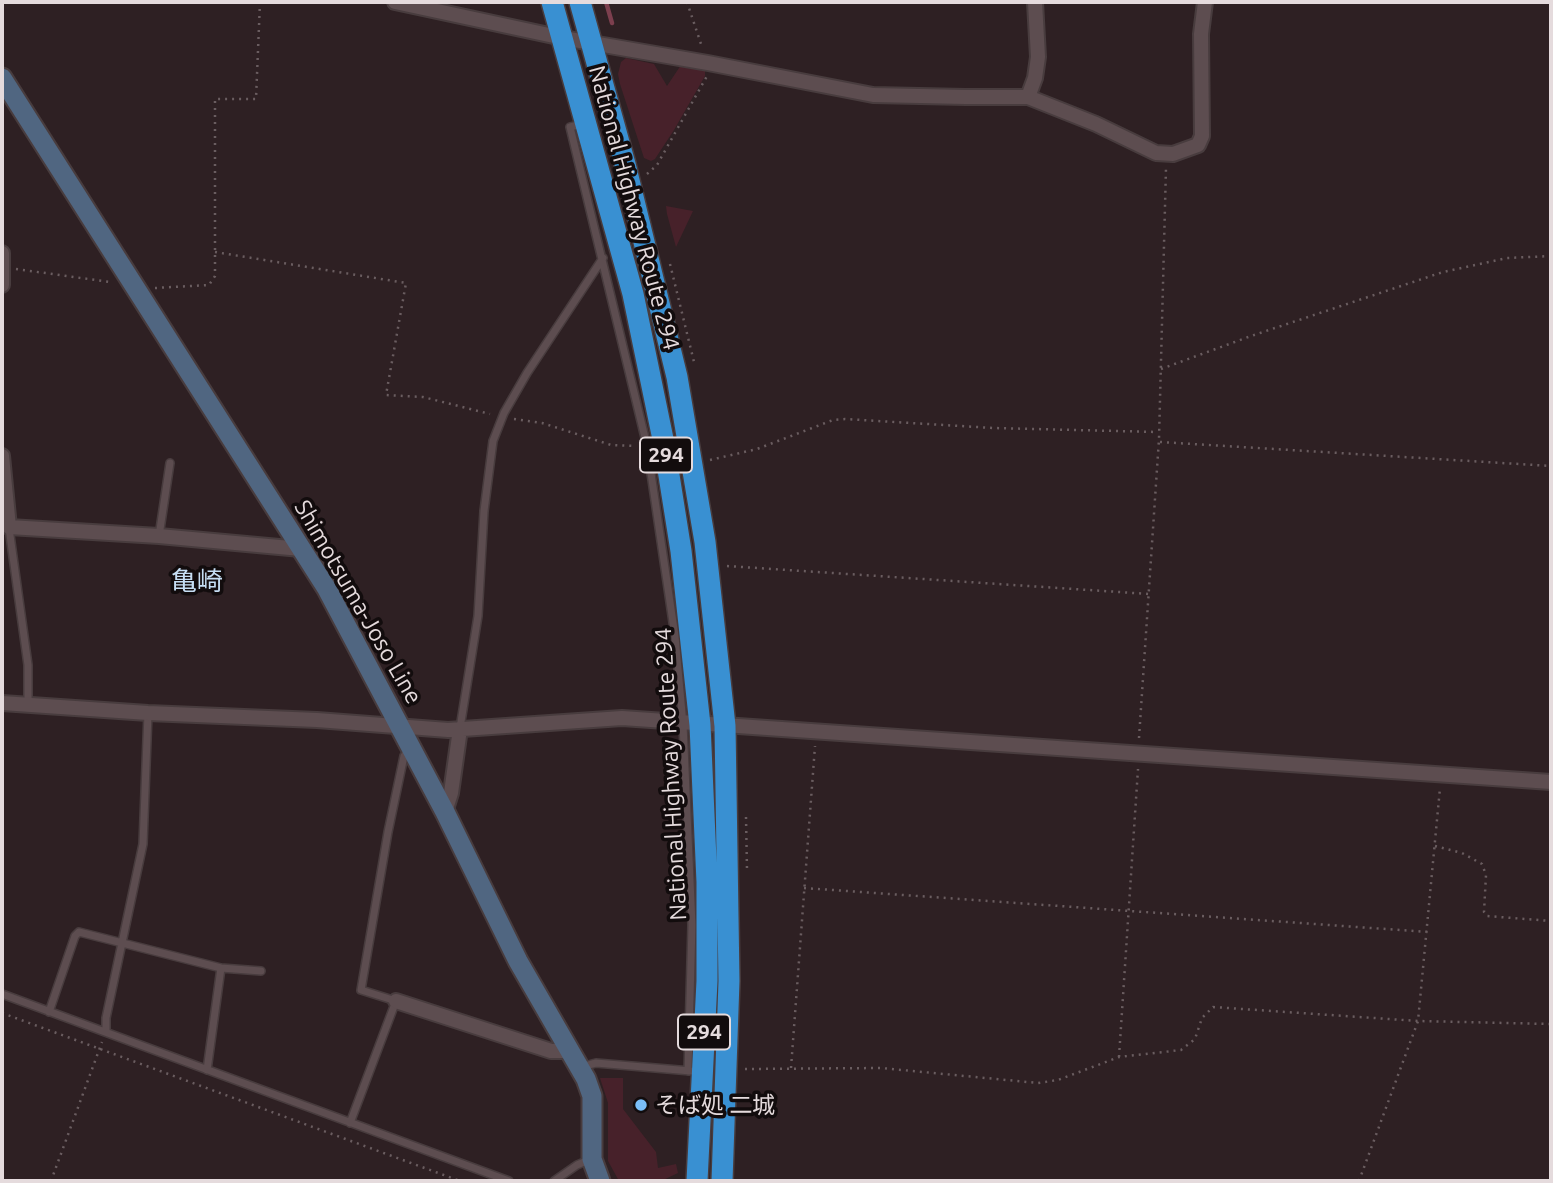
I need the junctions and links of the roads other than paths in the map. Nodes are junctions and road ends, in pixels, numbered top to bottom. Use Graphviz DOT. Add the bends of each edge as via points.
graph roads {
  1 [pos="395,2"];
  2 [pos="552,2"];
  3 [pos="580,2"];
  4 [pos="1035,2"];
  5 [pos="1205,2"];
  6 [pos="562,38"];
  7 [pos="592,44"];
  8 [pos="2,78"];
  9 [pos="1028,97"];
  10 [pos="587,123"];
  11 [pos="2,253"];
  12 [pos="603,258"];
  13 [pos="3,267"];
  14 [pos="2,285"];
  15 [pos="2,456"];
  16 [pos="170,463"];
  17 [pos="9,527"];
  18 [pos="159,536"];
  19 [pos="302,549"];
  20 [pos="2,703"];
  21 [pos="28,704"];
  22 [pos="148,713"];
  23 [pos="692,724"];
  24 [pos="725,726"];
  25 [pos="401,727"];
  26 [pos="460,729"];
  27 [pos="411,747"];
  28 [pos="1551,782"];
  29 [pos="445,811"];
  30 [pos="121,944"];
  31 [pos="221,968"];
  32 [pos="261,971"];
  33 [pos="2,994"];
  34 [pos="396,1001"];
  35 [pos="49,1012"];
  36 [pos="106,1032"];
  37 [pos="575,1059"];
  38 [pos="207,1070"];
  39 [pos="695,1072"];
  40 [pos="350,1123"];
  41 [pos="592,1159"];
  42 [pos="509,1181"];
  43 [pos="554,1181"];
  44 [pos="600,1181"];
  45 [pos="697,1181"];
  46 [pos="722,1181"];
  1 -- 6 [label="street"];
  2 -- 6 [label="highway, National Highway Route 294 / 294"];
  3 -- 7 [label="highway, National Highway Route 294 / 294"];
  4 -- 9 [label="street" via="1038,57"];
  5 -- 9 [label="street" via="1200,34 1201,142 1190,149 1156,153"];
  6 -- 7 [label="street"];
  6 -- 10 [label="highway, National Highway Route 294 / 294"];
  7 -- 9 [label="street" via="873,95"];
  7 -- 24 [label="highway, National Highway Route 294 / 294" via="657,289 687,427"];
  8 -- 19 [label="main road, Shimotsuma-Joso Line"];
  10 -- 12 [label="lane" via="570,127"];
  10 -- 23 [label="highway, National Highway Route 294 / 294" via="633,294 664,444 681,551"];
  11 -- 13 [label="street"];
  12 -- 23 [label="lane" via="647,446"];
  12 -- 26 [label="lane" via="527,373 494,441 484,511 478,616"];
  13 -- 14 [label="street"];
  15 -- 17 [label="street"];
  16 -- 18 [label="lane"];
  17 -- 18 [label="street"];
  17 -- 21 [label="lane" via="28,664"];
  18 -- 19 [label="street"];
  19 -- 25 [label="main road, Shimotsuma-Joso Line"];
  20 -- 21 [label="street"];
  21 -- 22 [label="street"];
  22 -- 25 [label="street"];
  22 -- 30 [label="lane" via="143,844"];
  23 -- 24 [label="street"];
  23 -- 26 [label="street" via="622,718"];
  23 -- 39 [label="highway, National Highway Route 294 / 294" via="707,882 707,981"];
  24 -- 28 [label="street"];
  24 -- 46 [label="highway, National Highway Route 294 / 294" via="729,981"];
  25 -- 26 [label="street"];
  25 -- 27 [label="main road, Shimotsuma-Joso Line"];
  26 -- 29 [label="street"];
  27 -- 29 [label="main road, Shimotsuma-Joso Line"];
  27 -- 34 [label="lane" via="404,756 391,819 361,990"];
  29 -- 37 [label="main road, Shimotsuma-Joso Line" via="518,961"];
  30 -- 31 [label="lane"];
  30 -- 35 [label="lane" via="79,932"];
  30 -- 36 [label="lane"];
  31 -- 32 [label="lane"];
  31 -- 38 [label="lane"];
  33 -- 35 [label="lane"];
  34 -- 37 [label="street"];
  34 -- 40 [label="lane"];
  35 -- 36 [label="lane"];
  36 -- 38 [label="lane"];
  37 -- 39 [label="lane"];
  37 -- 41 [label="main road, Shimotsuma-Joso Line" via="592,1097"];
  38 -- 40 [label="lane"];
  39 -- 45 [label="highway, National Highway Route 294 / 294"];
  40 -- 42 [label="lane"];
  41 -- 43 [label="lane"];
  41 -- 44 [label="main road, Shimotsuma-Joso Line"];
}
